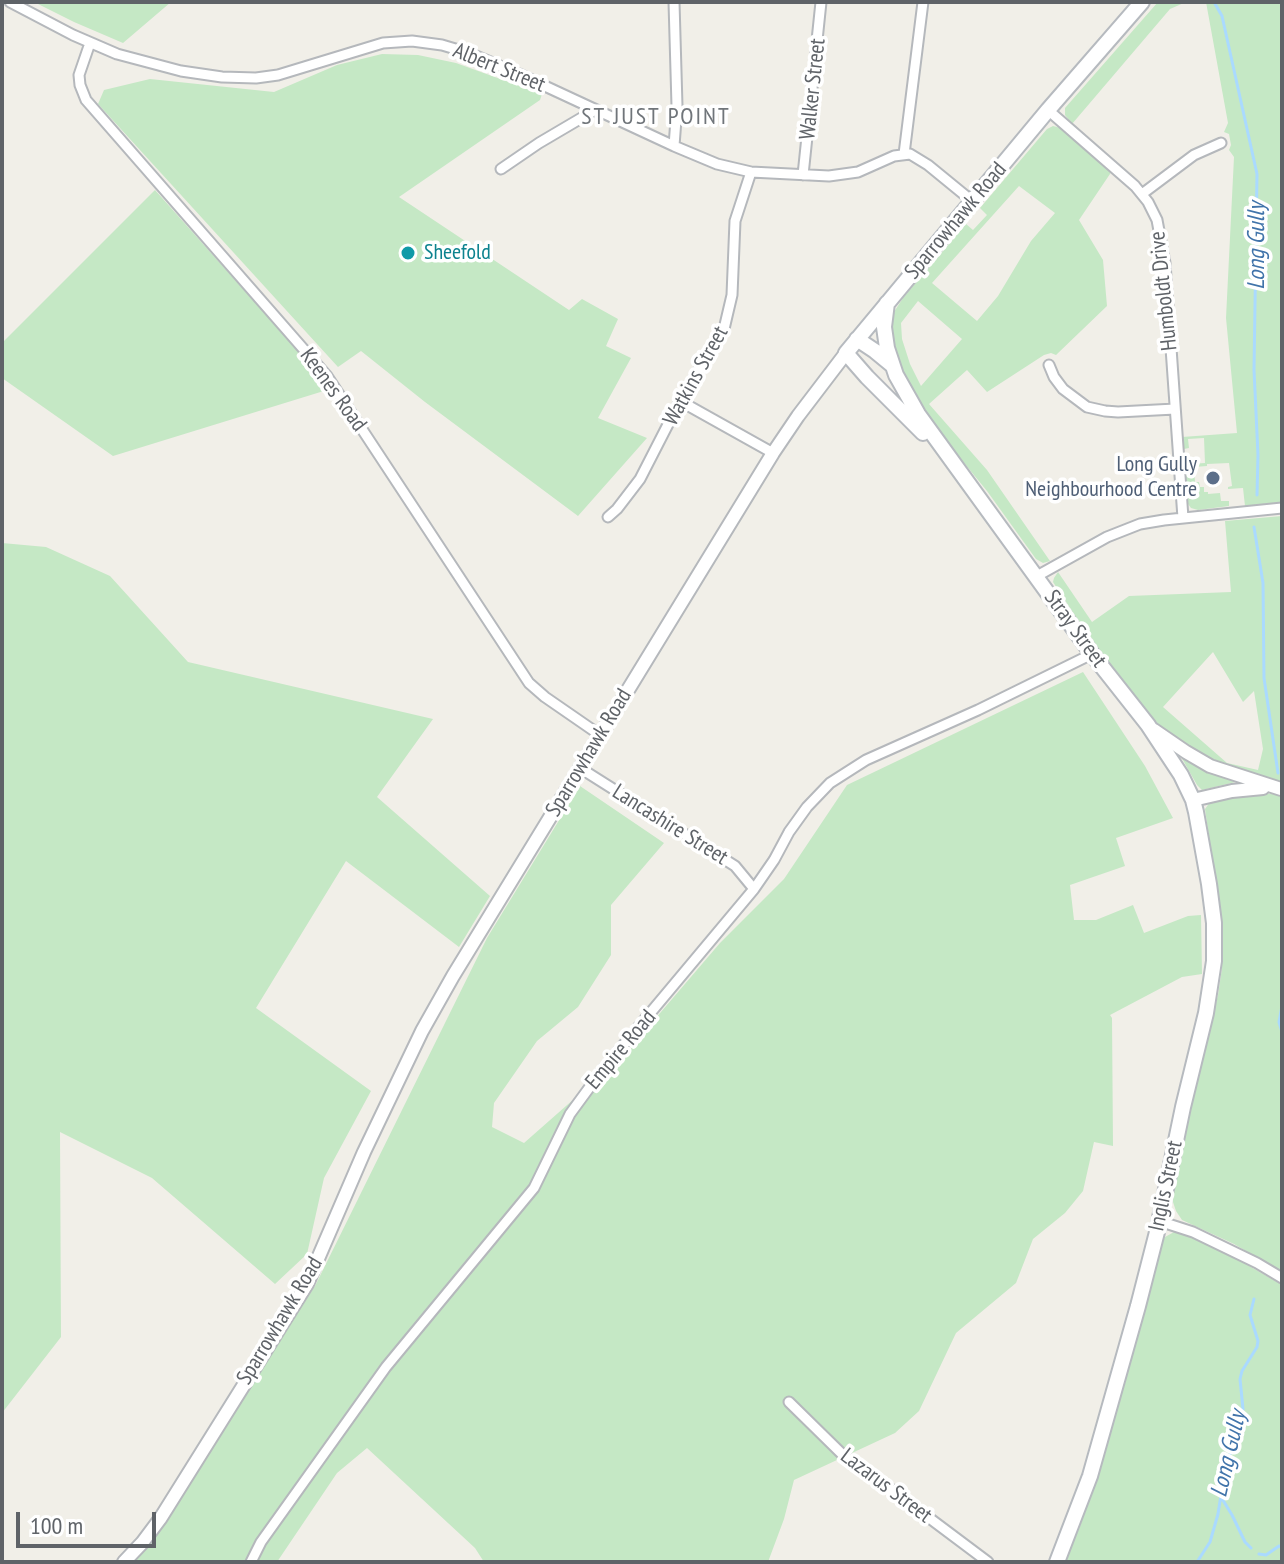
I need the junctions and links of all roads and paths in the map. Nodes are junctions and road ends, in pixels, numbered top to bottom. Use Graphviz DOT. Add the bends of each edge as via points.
graph roads {
  1 [pos="10,2"];
  2 [pos="674,2"];
  3 [pos="821,2"];
  4 [pos="923,2"];
  5 [pos="1142,2"];
  6 [pos="90,43"];
  7 [pos="595,110"];
  8 [pos="1048,110"];
  9 [pos="1221,143"];
  10 [pos="674,146"];
  11 [pos="904,154"];
  12 [pos="501,169"];
  13 [pos="751,172"];
  14 [pos="803,175"];
  15 [pos="1142,194"];
  16 [pos="972,201"];
  17 [pos="887,303"];
  18 [pos="857,339"];
  19 [pos="846,353"];
  20 [pos="1049,365"];
  21 [pos="893,366"];
  22 [pos="680,401"];
  23 [pos="1175,409"];
  24 [pos="773,453"];
  25 [pos="951,461"];
  26 [pos="1282,508"];
  27 [pos="608,517"];
  28 [pos="1183,518"];
  29 [pos="1037,576"];
  30 [pos="1092,654"];
  31 [pos="1148,725"];
  32 [pos="600,735"];
  33 [pos="580,768"];
  34 [pos="1281,789"];
  35 [pos="1193,800"];
  36 [pos="754,889"];
  37 [pos="1159,1221"];
  38 [pos="1282,1278"];
  39 [pos="789,1402"];
  40 [pos="124,1562"];
  41 [pos="251,1562"];
  42 [pos="988,1562"];
  43 [pos="1057,1562"];
  1 -- 6 [label="street, Albert Street"];
  2 -- 10 [label="street"];
  3 -- 14 [label="street, Walker Street"];
  4 -- 11 [label="street"];
  5 -- 8 [label="main road, Sparrowhawk Road"];
  6 -- 7 [label="street, Albert Street" via="181,71 248,78 288,72 383,43 426,42 482,58"];
  6 -- 32 [label="street, Keenes Road" via="79,75 92,107 327,376 529,683"];
  7 -- 10 [label="street, Albert Street"];
  7 -- 12 [label="street"];
  8 -- 15 [label="street, Humboldt Drive"];
  8 -- 16 [label="main road, Sparrowhawk Road"];
  9 -- 15 [label="street" via="1194,155"];
  10 -- 13 [label="street, Albert Street"];
  11 -- 14 [label="street, Albert Street" via="858,172"];
  11 -- 16 [label="street" via="922,161"];
  13 -- 14 [label="street, Albert Street"];
  13 -- 22 [label="street, Watkins Street" via="735,221 728,320"];
  15 -- 23 [label="street, Humboldt Drive" via="1162,241"];
  16 -- 17 [label="main road, Sparrowhawk Road"];
  17 -- 18 [label="main road, Sparrowhawk Road"];
  17 -- 21 [label="main road, Stray Street" via="884,334"];
  18 -- 19 [label="main road, Sparrowhawk Road"];
  18 -- 21 [label="main road"];
  19 -- 24 [label="street, Sparrowhawk Road"];
  19 -- 25 [label="main road, Stray Street"];
  20 -- 23 [label="street" via="1063,389 1087,407 1118,412"];
  21 -- 25 [label="main road, Stray Street"];
  22 -- 24 [label="street"];
  22 -- 27 [label="street, Watkins Street" via="640,479"];
  23 -- 28 [label="street, Humboldt Drive"];
  24 -- 32 [label="street, Sparrowhawk Road"];
  25 -- 29 [label="main road, Stray Street"];
  26 -- 28 [label="street"];
  28 -- 29 [label="street" via="1119,531"];
  29 -- 30 [label="main road, Stray Street"];
  30 -- 31 [label="main road, Stray Street"];
  30 -- 36 [label="street, Empire Road" via="866,760 830,783 789,832"];
  31 -- 34 [label="street" via="1210,766"];
  31 -- 35 [label="main road, Stray Street"];
  32 -- 33 [label="street, Sparrowhawk Road"];
  33 -- 36 [label="street, Lancashire Street" via="735,866"];
  33 -- 40 [label="street, Sparrowhawk Road" via="422,1031 307,1284 160,1519"];
  34 -- 35 [label="street" via="1238,790"];
  35 -- 37 [label="main road, Inglis Street" via="1208,873 1214,961"];
  36 -- 41 [label="street, Empire Road" via="587,1091 564,1123 534,1188 386,1367"];
  37 -- 38 [label="street" via="1202,1236"];
  37 -- 43 [label="main road, Inglis Street" via="1090,1476"];
  39 -- 42 [label="street, Lazarus Street" via="843,1455"];
}
